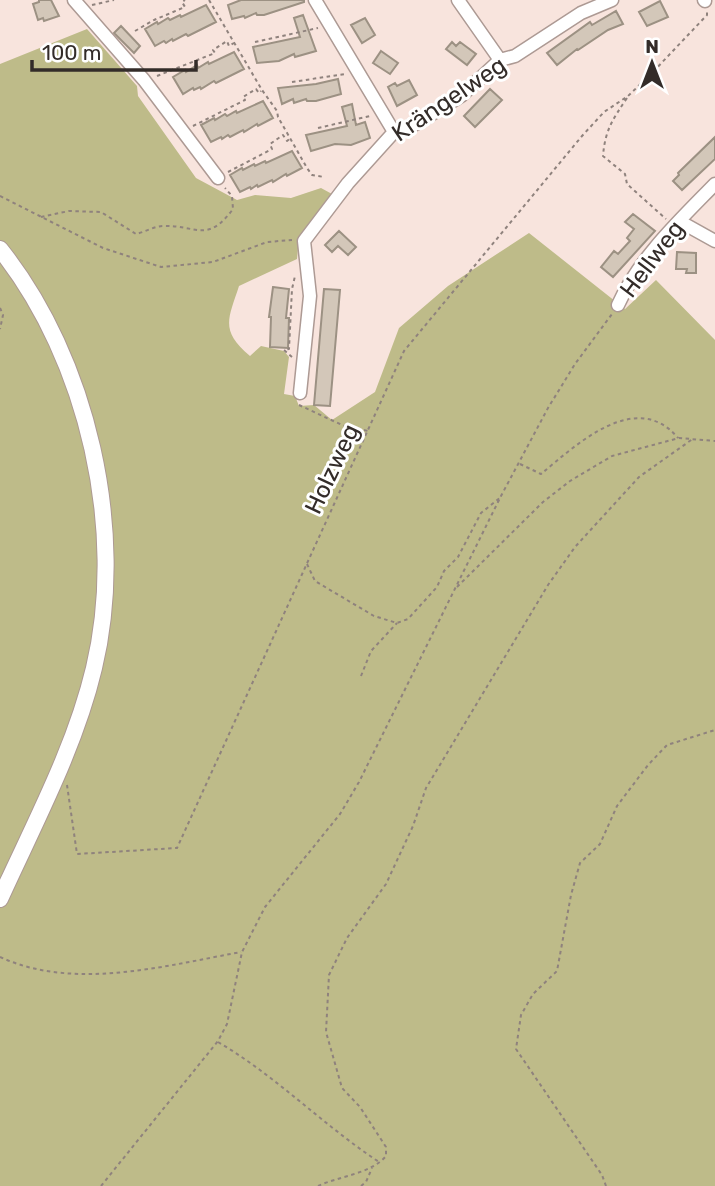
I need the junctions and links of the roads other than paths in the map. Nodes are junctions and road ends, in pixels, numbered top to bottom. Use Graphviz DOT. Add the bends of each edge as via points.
graph roads {
  1 [pos="74,0"];
  2 [pos="315,0"];
  3 [pos="458,0"];
  4 [pos="612,0"];
  5 [pos="500,60"];
  6 [pos="394,132"];
  7 [pos="218,178"];
  8 [pos="715,184"];
  9 [pos="677,223"];
  10 [pos="715,241"];
  11 [pos="0,249"];
  12 [pos="618,304"];
  13 [pos="300,393"];
  14 [pos="0,899"];
  1 -- 7 [label="street" via="144,80"];
  2 -- 6 [label="street"];
  3 -- 5 [label="street"];
  4 -- 5 [label="street, Krängelweg"];
  5 -- 6 [label="street, Krängelweg" via="461,96"];
  6 -- 13 [label="street, Krängelweg" via="303,241 310,296"];
  8 -- 9 [label="street, Hellweg"];
  9 -- 10 [label="street"];
  9 -- 12 [label="street, Hellweg"];
  11 -- 14 [label="street" via="45,319 71,378 96,470 105,570 95,666 84,704 64,760"];
}
